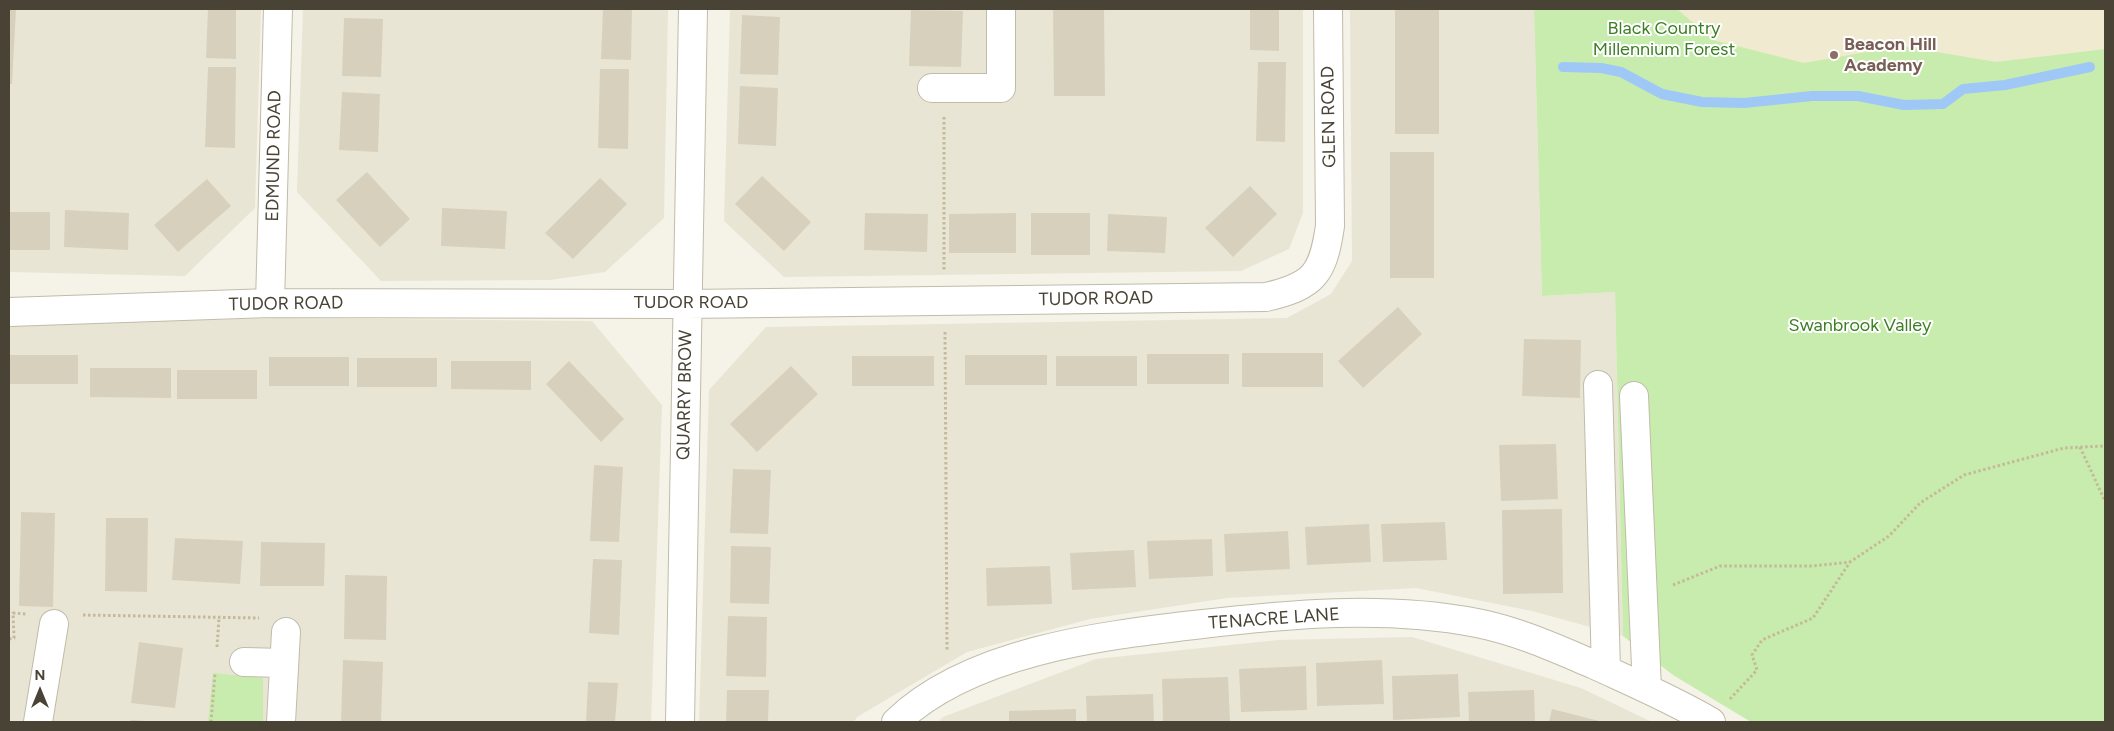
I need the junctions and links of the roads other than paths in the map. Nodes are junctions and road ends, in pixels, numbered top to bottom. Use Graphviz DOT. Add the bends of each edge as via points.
graph roads {
  1 [pos="278,9"];
  2 [pos="693,9"];
  3 [pos="1001,9"];
  4 [pos="1328,9"];
  5 [pos="938,88"];
  6 [pos="1330,226"];
  7 [pos="270,303"];
  8 [pos="686,304"];
  9 [pos="9,312"];
  10 [pos="1598,385"];
  11 [pos="1634,396"];
  12 [pos="53,617"];
  13 [pos="286,632"];
  14 [pos="244,662"];
  15 [pos="284,663"];
  16 [pos="1606,670"];
  17 [pos="1647,689"];
  18 [pos="38,722"];
  19 [pos="281,722"];
  20 [pos="680,722"];
  21 [pos="896,722"];
  22 [pos="1710,722"];
  1 -- 7 [label="street, EDMUND ROAD"];
  2 -- 8 [label="street, QUARRY BROW"];
  3 -- 5 [label="street" via="1001,88"];
  4 -- 6 [label="street, GLEN ROAD"];
  6 -- 8 [label="street, TUDOR ROAD" via="1327,251 1315,274 1294,290 1266,297"];
  7 -- 8 [label="street, TUDOR ROAD"];
  7 -- 9 [label="street, TUDOR ROAD"];
  8 -- 20 [label="street, QUARRY BROW"];
  10 -- 16 [label="street"];
  11 -- 17 [label="street"];
  12 -- 18 [label="street"];
  13 -- 15 [label="street"];
  14 -- 15 [label="street"];
  15 -- 19 [label="street"];
  16 -- 17 [label="street, TENACRE LANE"];
  16 -- 21 [label="street, TENACRE LANE" via="1548,645 1479,623 1430,616 1317,612 1124,633 1029,653 989,666 947,686"];
  17 -- 22 [label="street, TENACRE LANE"];
}
